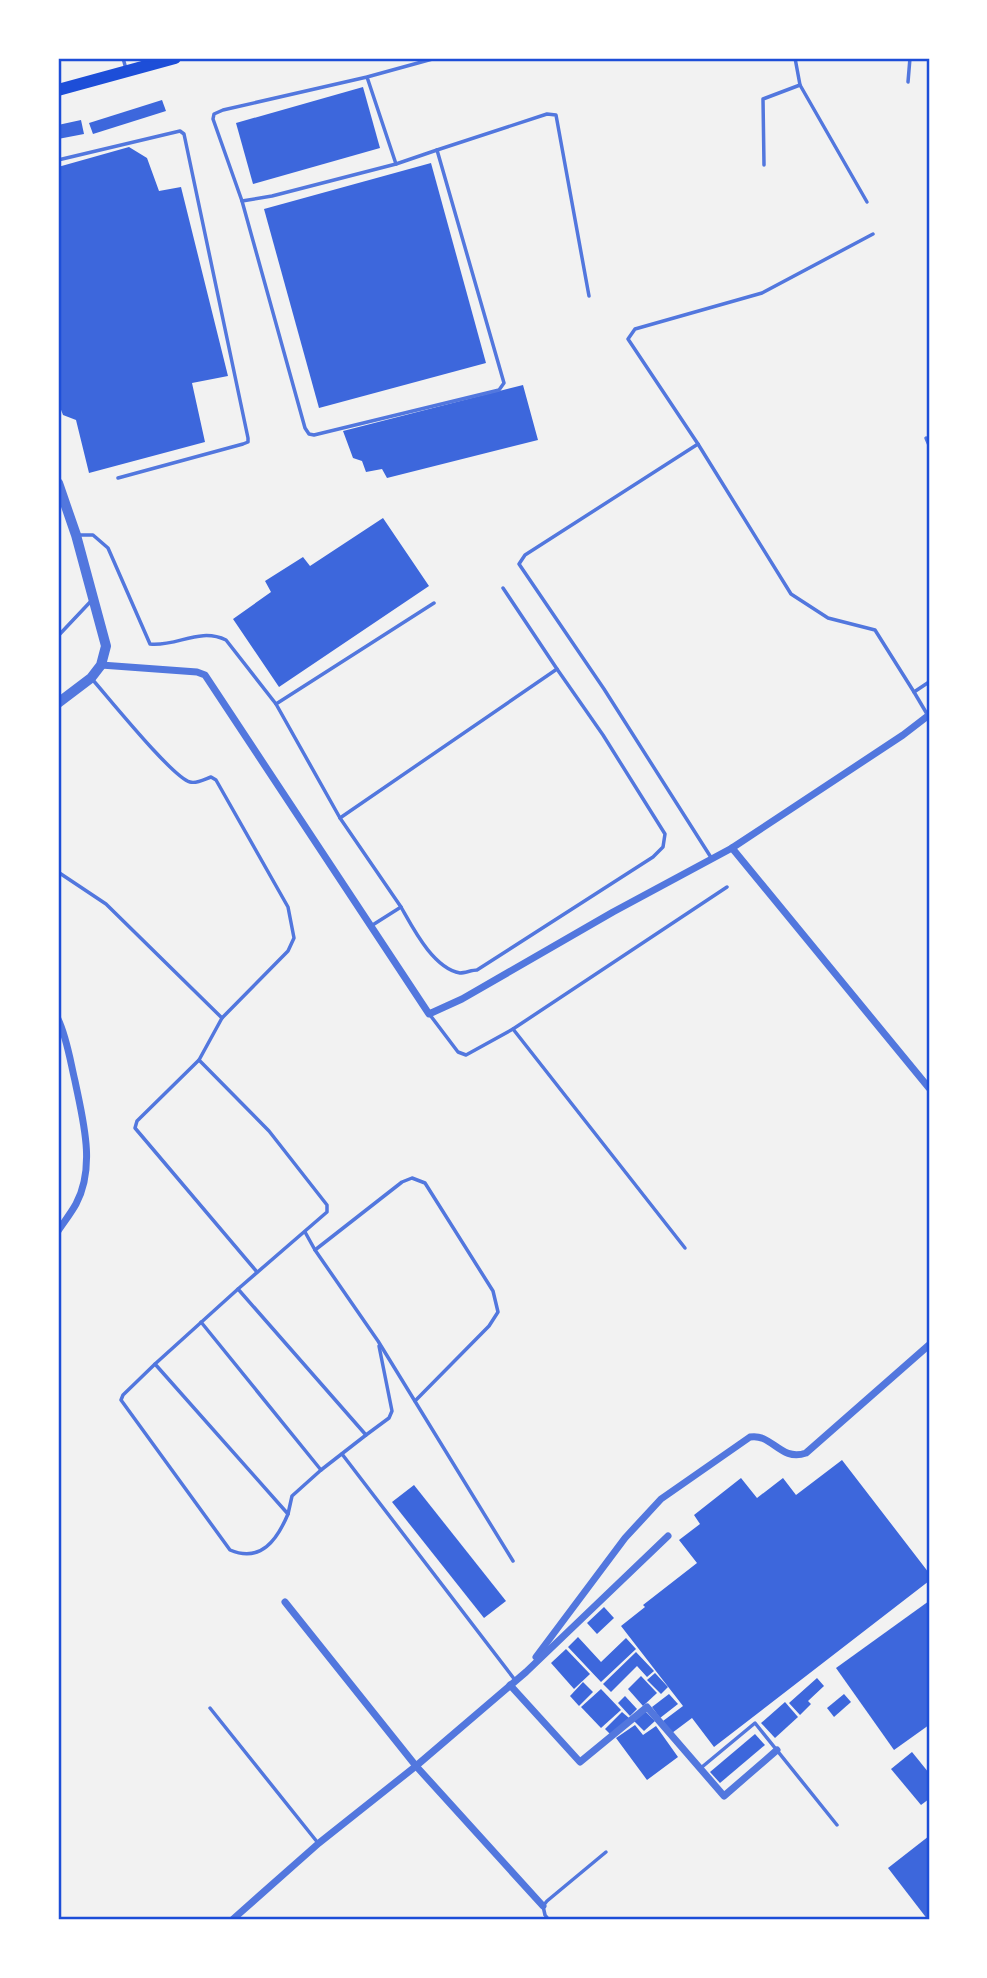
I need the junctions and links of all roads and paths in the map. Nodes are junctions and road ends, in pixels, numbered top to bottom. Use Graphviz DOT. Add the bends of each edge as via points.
graph roads {
  1 [pos="175,58"];
  2 [pos="436,58"];
  3 [pos="795,58"];
  4 [pos="910,58"];
  5 [pos="125,64"];
  6 [pos="367,77"];
  7 [pos="908,82"];
  8 [pos="800,85"];
  9 [pos="58,90"];
  10 [pos="437,150"];
  11 [pos="58,160"];
  12 [pos="396,164"];
  13 [pos="764,165"];
  14 [pos="242,201"];
  15 [pos="867,202"];
  16 [pos="873,234"];
  17 [pos="589,296"];
  18 [pos="926,438"];
  19 [pos="698,444"];
  20 [pos="929,445"];
  21 [pos="118,478"];
  22 [pos="58,483"];
  23 [pos="76,535"];
  24 [pos="503,588"];
  25 [pos="94,598"];
  26 [pos="434,603"];
  27 [pos="58,636"];
  28 [pos="101,664"];
  29 [pos="557,669"];
  30 [pos="91,678"];
  31 [pos="929,682"];
  32 [pos="914,692"];
  33 [pos="58,703"];
  34 [pos="276,704"];
  35 [pos="929,715"];
  36 [pos="340,818"];
  37 [pos="732,848"];
  38 [pos="712,860"];
  39 [pos="58,872"];
  40 [pos="727,887"];
  41 [pos="401,907"];
  42 [pos="371,926"];
  43 [pos="429,1014"];
  44 [pos="222,1018"];
  45 [pos="58,1019"];
  46 [pos="513,1029"];
  47 [pos="200,1060"];
  48 [pos="929,1088"];
  49 [pos="58,1231"];
  50 [pos="305,1231"];
  51 [pos="685,1248"];
  52 [pos="315,1250"];
  53 [pos="257,1272"];
  54 [pos="238,1289"];
  55 [pos="201,1322"];
  56 [pos="378,1340"];
  57 [pos="929,1345"];
  58 [pos="155,1364"];
  59 [pos="415,1401"];
  60 [pos="366,1435"];
  61 [pos="342,1454"];
  62 [pos="321,1470"];
  63 [pos="288,1514"];
  64 [pos="668,1536"];
  65 [pos="513,1561"];
  66 [pos="285,1602"];
  67 [pos="526,1672"];
  68 [pos="512,1683"];
  69 [pos="210,1708"];
  70 [pos="776,1750"];
  71 [pos="416,1766"];
  72 [pos="699,1769"];
  73 [pos="837,1825"];
  74 [pos="319,1843"];
  75 [pos="606,1852"];
  76 [pos="543,1906"];
  77 [pos="232,1920"];
  78 [pos="549,1920"];
  1 -- 5 [label="highway"];
  2 -- 6 [label="lane"];
  3 -- 8 [label="lane"];
  4 -- 7 [label="lane"];
  5 -- 9 [label="highway"];
  6 -- 12 [label="lane"];
  6 -- 14 [label="lane" via="214,114"];
  8 -- 13 [label="lane" via="763,99"];
  8 -- 15 [label="lane"];
  10 -- 12 [label="lane"];
  10 -- 14 [label="lane" via="503,378 499,390 309,434"];
  10 -- 17 [label="lane" via="556,115"];
  11 -- 21 [label="lane" via="180,131 184,134 248,438 243,444"];
  12 -- 14 [label="lane"];
  16 -- 19 [label="lane" via="762,293 632,331 629,342"];
  18 -- 20 [label="lane"];
  19 -- 32 [label="lane" via="791,594 828,618 875,630"];
  19 -- 38 [label="lane" via="525,555 519,564"];
  22 -- 23 [label="street"];
  23 -- 25 [label="street"];
  23 -- 34 [label="lane" via="93,535 108,548 150,645 214,634 226,640"];
  24 -- 29 [label="lane"];
  25 -- 27 [label="lane"];
  25 -- 28 [label="street" via="106,646"];
  26 -- 34 [label="lane"];
  28 -- 30 [label="street"];
  28 -- 42 [label="street" via="205,675"];
  29 -- 36 [label="lane"];
  29 -- 41 [label="lane" via="664,834 663,846 653,857 477,970 461,973 442,963 423,945"];
  30 -- 33 [label="street"];
  30 -- 44 [label="lane" via="187,781 216,780 288,907 294,938 288,951"];
  31 -- 32 [label="lane"];
  32 -- 35 [label="lane"];
  34 -- 36 [label="lane"];
  35 -- 37 [label="street"];
  36 -- 41 [label="lane"];
  37 -- 38 [label="street"];
  37 -- 48 [label="street"];
  38 -- 43 [label="street"];
  39 -- 44 [label="lane" via="106,904"];
  40 -- 46 [label="lane"];
  41 -- 42 [label="lane"];
  42 -- 43 [label="street"];
  43 -- 46 [label="lane" via="466,1055"];
  44 -- 47 [label="lane"];
  45 -- 49 [label="street" via="87,1149 77,1202"];
  46 -- 51 [label="lane"];
  47 -- 50 [label="lane" via="269,1131 327,1205 327,1212"];
  47 -- 53 [label="lane" via="135,1128"];
  50 -- 52 [label="lane"];
  50 -- 53 [label="lane"];
  52 -- 56 [label="lane"];
  52 -- 59 [label="lane" via="402,1182 412,1178 425,1183 493,1292 498,1312"];
  53 -- 54 [label="lane"];
  54 -- 55 [label="lane"];
  54 -- 60 [label="lane"];
  55 -- 58 [label="lane"];
  55 -- 62 [label="lane"];
  56 -- 59 [label="lane"];
  56 -- 60 [label="lane" via="392,1411"];
  57 -- 67 [label="street" via="806,1453 787,1454 760,1436 750,1437 661,1499 625,1538"];
  58 -- 63 [label="lane"];
  58 -- 63 [label="lane" via="121,1400 230,1550 259,1553 280,1532"];
  59 -- 65 [label="lane"];
  60 -- 61 [label="lane"];
  61 -- 62 [label="lane"];
  61 -- 68 [label="lane"];
  62 -- 63 [label="lane" via="292,1496"];
  64 -- 67 [label="street"];
  66 -- 71 [label="street"];
  67 -- 68 [label="street"];
  68 -- 71 [label="street"];
  68 -- 72 [label="street" via="580,1762 647,1707"];
  69 -- 74 [label="lane"];
  70 -- 72 [label="street" via="724,1796"];
  70 -- 72 [label="lane" via="755,1723"];
  70 -- 73 [label="lane"];
  71 -- 74 [label="street"];
  71 -- 76 [label="street"];
  74 -- 77 [label="street"];
  75 -- 76 [label="lane"];
  76 -- 78 [label="lane"];
}
